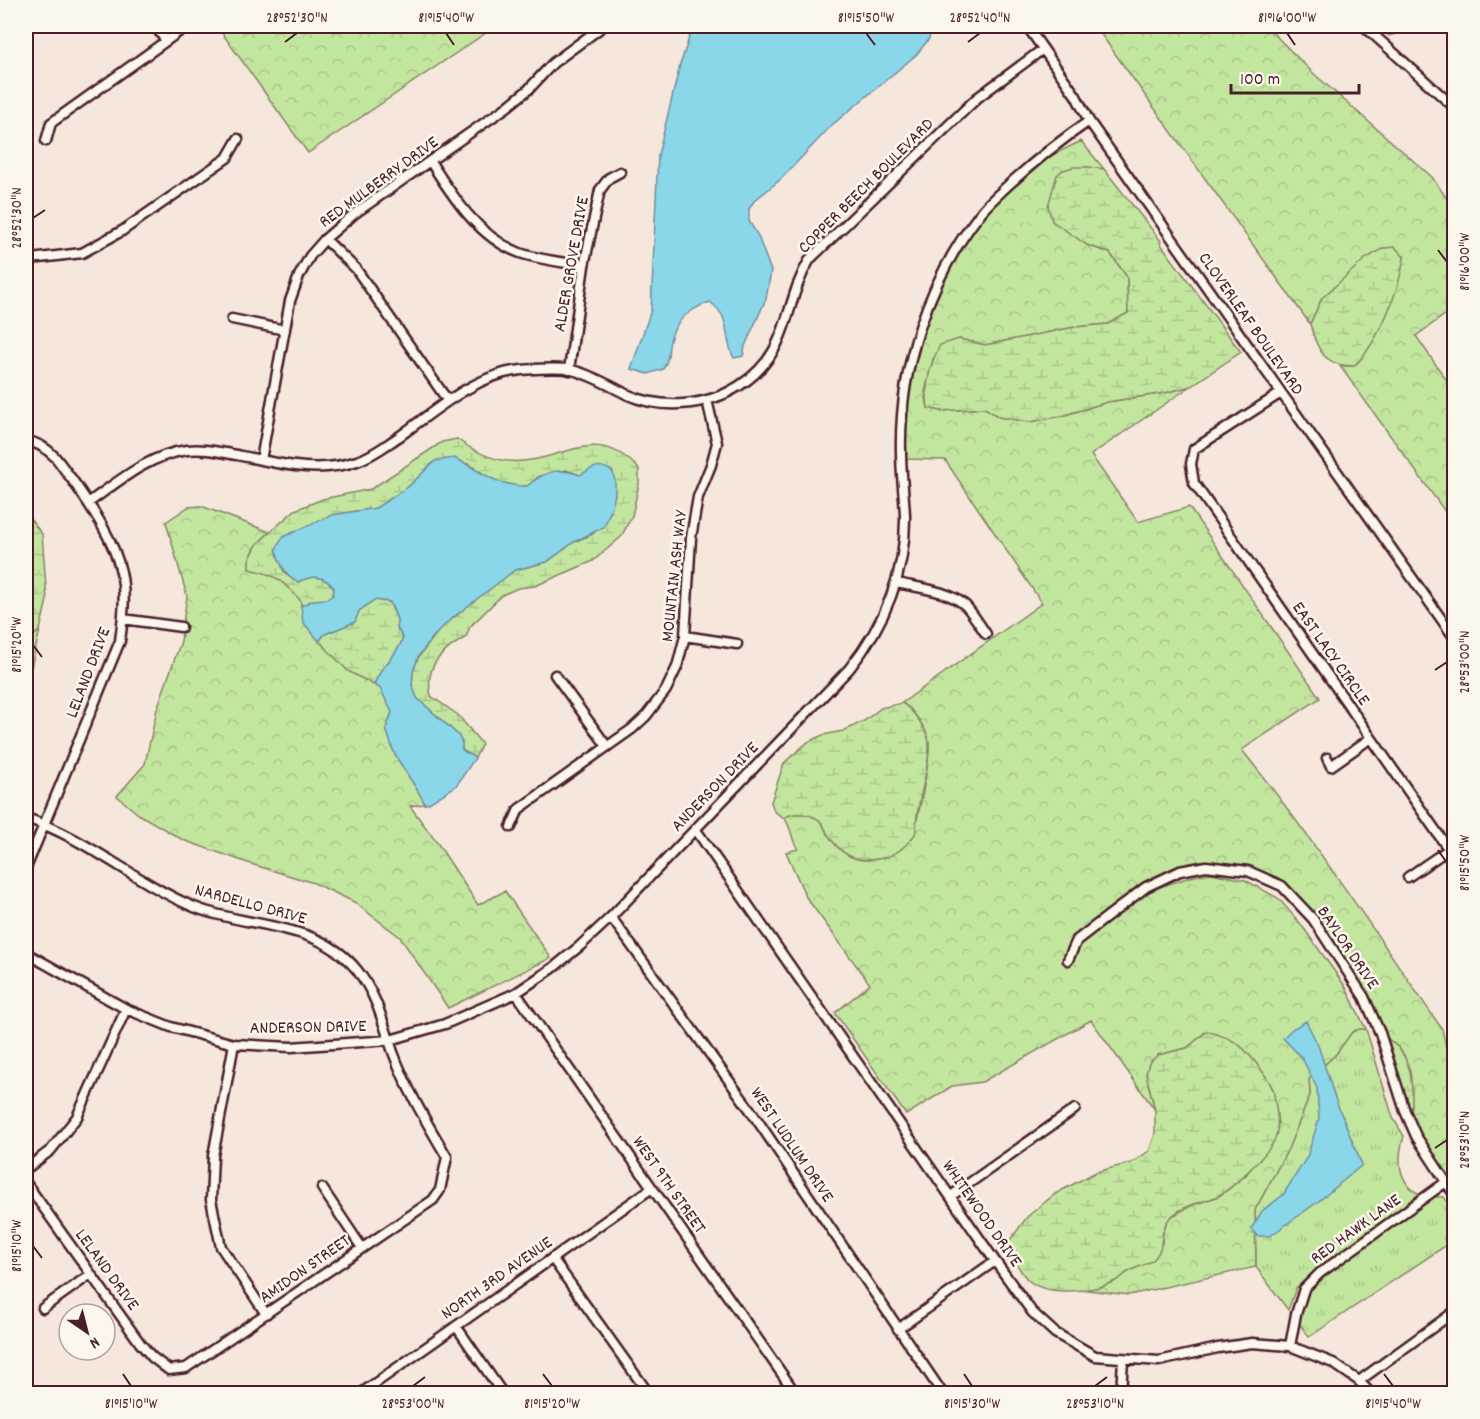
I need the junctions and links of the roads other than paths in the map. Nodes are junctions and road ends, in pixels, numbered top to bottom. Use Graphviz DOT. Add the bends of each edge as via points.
graph roads {
  1 [pos="155,26"];
  2 [pos="187,26"];
  3 [pos="603,26"];
  4 [pos="1027,26"];
  5 [pos="1364,26"];
  6 [pos="166,40"];
  7 [pos="1043,49"];
  8 [pos="1455,107"];
  9 [pos="1089,121"];
  10 [pos="238,139"];
  11 [pos="46,141"];
  12 [pos="430,161"];
  13 [pos="620,172"];
  14 [pos="325,239"];
  15 [pos="28,258"];
  16 [pos="584,266"];
  17 [pos="26,285"];
  18 [pos="232,319"];
  19 [pos="285,330"];
  20 [pos="569,370"];
  21 [pos="1281,393"];
  22 [pos="707,400"];
  23 [pos="448,401"];
  24 [pos="26,441"];
  25 [pos="261,460"];
  26 [pos="88,502"];
  27 [pos="897,583"];
  28 [pos="123,619"];
  29 [pos="181,627"];
  30 [pos="986,634"];
  31 [pos="685,636"];
  32 [pos="1455,637"];
  33 [pos="737,644"];
  34 [pos="555,675"];
  35 [pos="1371,738"];
  36 [pos="606,745"];
  37 [pos="1327,758"];
  38 [pos="26,818"];
  39 [pos="44,824"];
  40 [pos="511,827"];
  41 [pos="696,830"];
  42 [pos="1449,849"];
  43 [pos="1455,857"];
  44 [pos="26,868"];
  45 [pos="1408,877"];
  46 [pos="611,917"];
  47 [pos="26,953"];
  48 [pos="1068,960"];
  49 [pos="516,993"];
  50 [pos="126,1009"];
  51 [pos="390,1040"];
  52 [pos="234,1044"];
  53 [pos="1075,1109"];
  54 [pos="26,1169"];
  55 [pos="444,1176"];
  56 [pos="1446,1182"];
  57 [pos="26,1183"];
  58 [pos="322,1188"];
  59 [pos="652,1188"];
  60 [pos="1455,1194"];
  61 [pos="951,1196"];
  62 [pos="362,1248"];
  63 [pos="552,1258"];
  64 [pos="995,1261"];
  65 [pos="91,1274"];
  66 [pos="43,1308"];
  67 [pos="1455,1312"];
  68 [pos="266,1314"];
  69 [pos="456,1326"];
  70 [pos="898,1329"];
  71 [pos="1290,1346"];
  72 [pos="1123,1359"];
  73 [pos="169,1370"];
  74 [pos="1359,1381"];
  75 [pos="360,1394"];
  76 [pos="503,1394"];
  77 [pos="649,1394"];
  78 [pos="796,1394"];
  79 [pos="943,1394"];
  80 [pos="1121,1394"];
  81 [pos="1371,1394"];
  1 -- 6 [label="street"];
  2 -- 6 [label="street"];
  3 -- 12 [label="street, RED MULBERRY DRIVE" via="553,63 507,107"];
  4 -- 7 [label="street, CLOVERLEAF BOULEVARD"];
  5 -- 8 [label="street"];
  6 -- 11 [label="street" via="51,123"];
  7 -- 9 [label="street, CLOVERLEAF BOULEVARD"];
  7 -- 22 [label="street, COPPER BEECH BOULEVARD" via="977,98 825,243 804,270 784,332 771,354 746,381"];
  9 -- 21 [label="street, CLOVERLEAF BOULEVARD"];
  9 -- 27 [label="street, ANDERSON DRIVE" via="1054,145 980,213 936,286 905,389 901,451 904,547"];
  10 -- 15 [label="street" via="227,158 122,231 82,253"];
  12 -- 14 [label="street, RED MULBERRY DRIVE"];
  12 -- 16 [label="street" via="460,205 489,236 521,253"];
  13 -- 16 [label="street, ALDER GROVE DRIVE" via="600,190"];
  14 -- 19 [label="street, RED MULBERRY DRIVE" via="299,276"];
  14 -- 23 [label="street" via="356,269"];
  15 -- 17 [label="street"];
  16 -- 20 [label="street, ALDER GROVE DRIVE"];
  18 -- 19 [label="street"];
  19 -- 25 [label="street, RED MULBERRY DRIVE"];
  20 -- 22 [label="street, COPPER BEECH BOULEVARD" via="655,403 678,405"];
  20 -- 23 [label="street, COPPER BEECH BOULEVARD" via="519,370 497,376"];
  21 -- 32 [label="street, CLOVERLEAF BOULEVARD"];
  21 -- 35 [label="street, EAST LACY CIRCLE" via="1194,449 1194,483"];
  22 -- 31 [label="street, MOUNTAIN ASH WAY" via="717,443 698,497 691,538"];
  23 -- 25 [label="street, COPPER BEECH BOULEVARD" via="381,450 359,461 334,468 302,468"];
  24 -- 26 [label="street, LELAND DRIVE" via="44,447 55,457"];
  25 -- 26 [label="street, COPPER BEECH BOULEVARD" via="204,450 174,453 142,465"];
  26 -- 28 [label="street, LELAND DRIVE" via="106,533 121,572"];
  27 -- 30 [label="street" via="953,598 965,606"];
  27 -- 41 [label="street, ANDERSON DRIVE" via="879,625 849,669"];
  28 -- 29 [label="street"];
  28 -- 39 [label="street, LELAND DRIVE" via="120,641"];
  31 -- 33 [label="street"];
  31 -- 36 [label="street, MOUNTAIN ASH WAY" via="677,667 657,703 632,729"];
  34 -- 36 [label="street"];
  35 -- 37 [label="street" via="1331,766"];
  35 -- 42 [label="street, EAST LACY CIRCLE"];
  36 -- 40 [label="street, MOUNTAIN ASH WAY" via="519,809"];
  38 -- 39 [label="street, NARDELLO DRIVE"];
  39 -- 44 [label="street, LELAND DRIVE"];
  39 -- 51 [label="street, NARDELLO DRIVE" via="196,908 288,929 343,955 370,988"];
  41 -- 46 [label="street, ANDERSON DRIVE"];
  41 -- 61 [label="street, WHITEWOOD DRIVE"];
  42 -- 43 [label="street, EAST LACY CIRCLE"];
  42 -- 45 [label="street"];
  46 -- 49 [label="street, ANDERSON DRIVE" via="571,954"];
  46 -- 70 [label="street, WEST LUDLUM DRIVE" via="751,1111"];
  47 -- 50 [label="street, ANDERSON DRIVE"];
  48 -- 56 [label="street, BAYLOR DRIVE" via="1077,940 1146,887 1180,871 1206,866 1248,871 1282,886 1313,919 1364,997 1405,1112"];
  49 -- 51 [label="street, ANDERSON DRIVE" via="445,1024"];
  49 -- 59 [label="street, WEST 9TH STREET"];
  50 -- 52 [label="street, ANDERSON DRIVE" via="171,1027"];
  50 -- 54 [label="street" via="77,1117 51,1150"];
  51 -- 52 [label="street, ANDERSON DRIVE" via="291,1047"];
  51 -- 55 [label="street, NARDELLO DRIVE" via="419,1111 447,1157"];
  52 -- 68 [label="street" via="213,1156 211,1200 221,1247"];
  53 -- 61 [label="street"];
  55 -- 62 [label="street, AMIDON STREET" via="433,1200"];
  56 -- 60 [label="street, BAYLOR DRIVE"];
  56 -- 71 [label="street, RED HAWK LANE" via="1320,1273 1304,1289"];
  57 -- 65 [label="street, LELAND DRIVE"];
  58 -- 62 [label="street"];
  59 -- 63 [label="street, NORTH 3RD AVENUE"];
  59 -- 78 [label="street, WEST 9TH STREET"];
  61 -- 64 [label="street, WHITEWOOD DRIVE"];
  62 -- 68 [label="street, AMIDON STREET"];
  63 -- 69 [label="street, NORTH 3RD AVENUE"];
  63 -- 77 [label="street"];
  64 -- 70 [label="street"];
  64 -- 72 [label="street, WHITEWOOD DRIVE" via="1032,1312 1055,1333 1095,1356"];
  65 -- 66 [label="street"];
  65 -- 73 [label="street, LELAND DRIVE" via="140,1343"];
  67 -- 74 [label="street"];
  68 -- 73 [label="street, AMIDON STREET" via="186,1368"];
  69 -- 75 [label="street, NORTH 3RD AVENUE"];
  69 -- 76 [label="street"];
  70 -- 79 [label="street, WEST LUDLUM DRIVE"];
  71 -- 72 [label="street, WHITEWOOD DRIVE" via="1252,1343 1159,1362"];
  71 -- 74 [label="street, WHITEWOOD DRIVE" via="1333,1363"];
  72 -- 80 [label="street"];
  74 -- 81 [label="street, WHITEWOOD DRIVE"];
}
